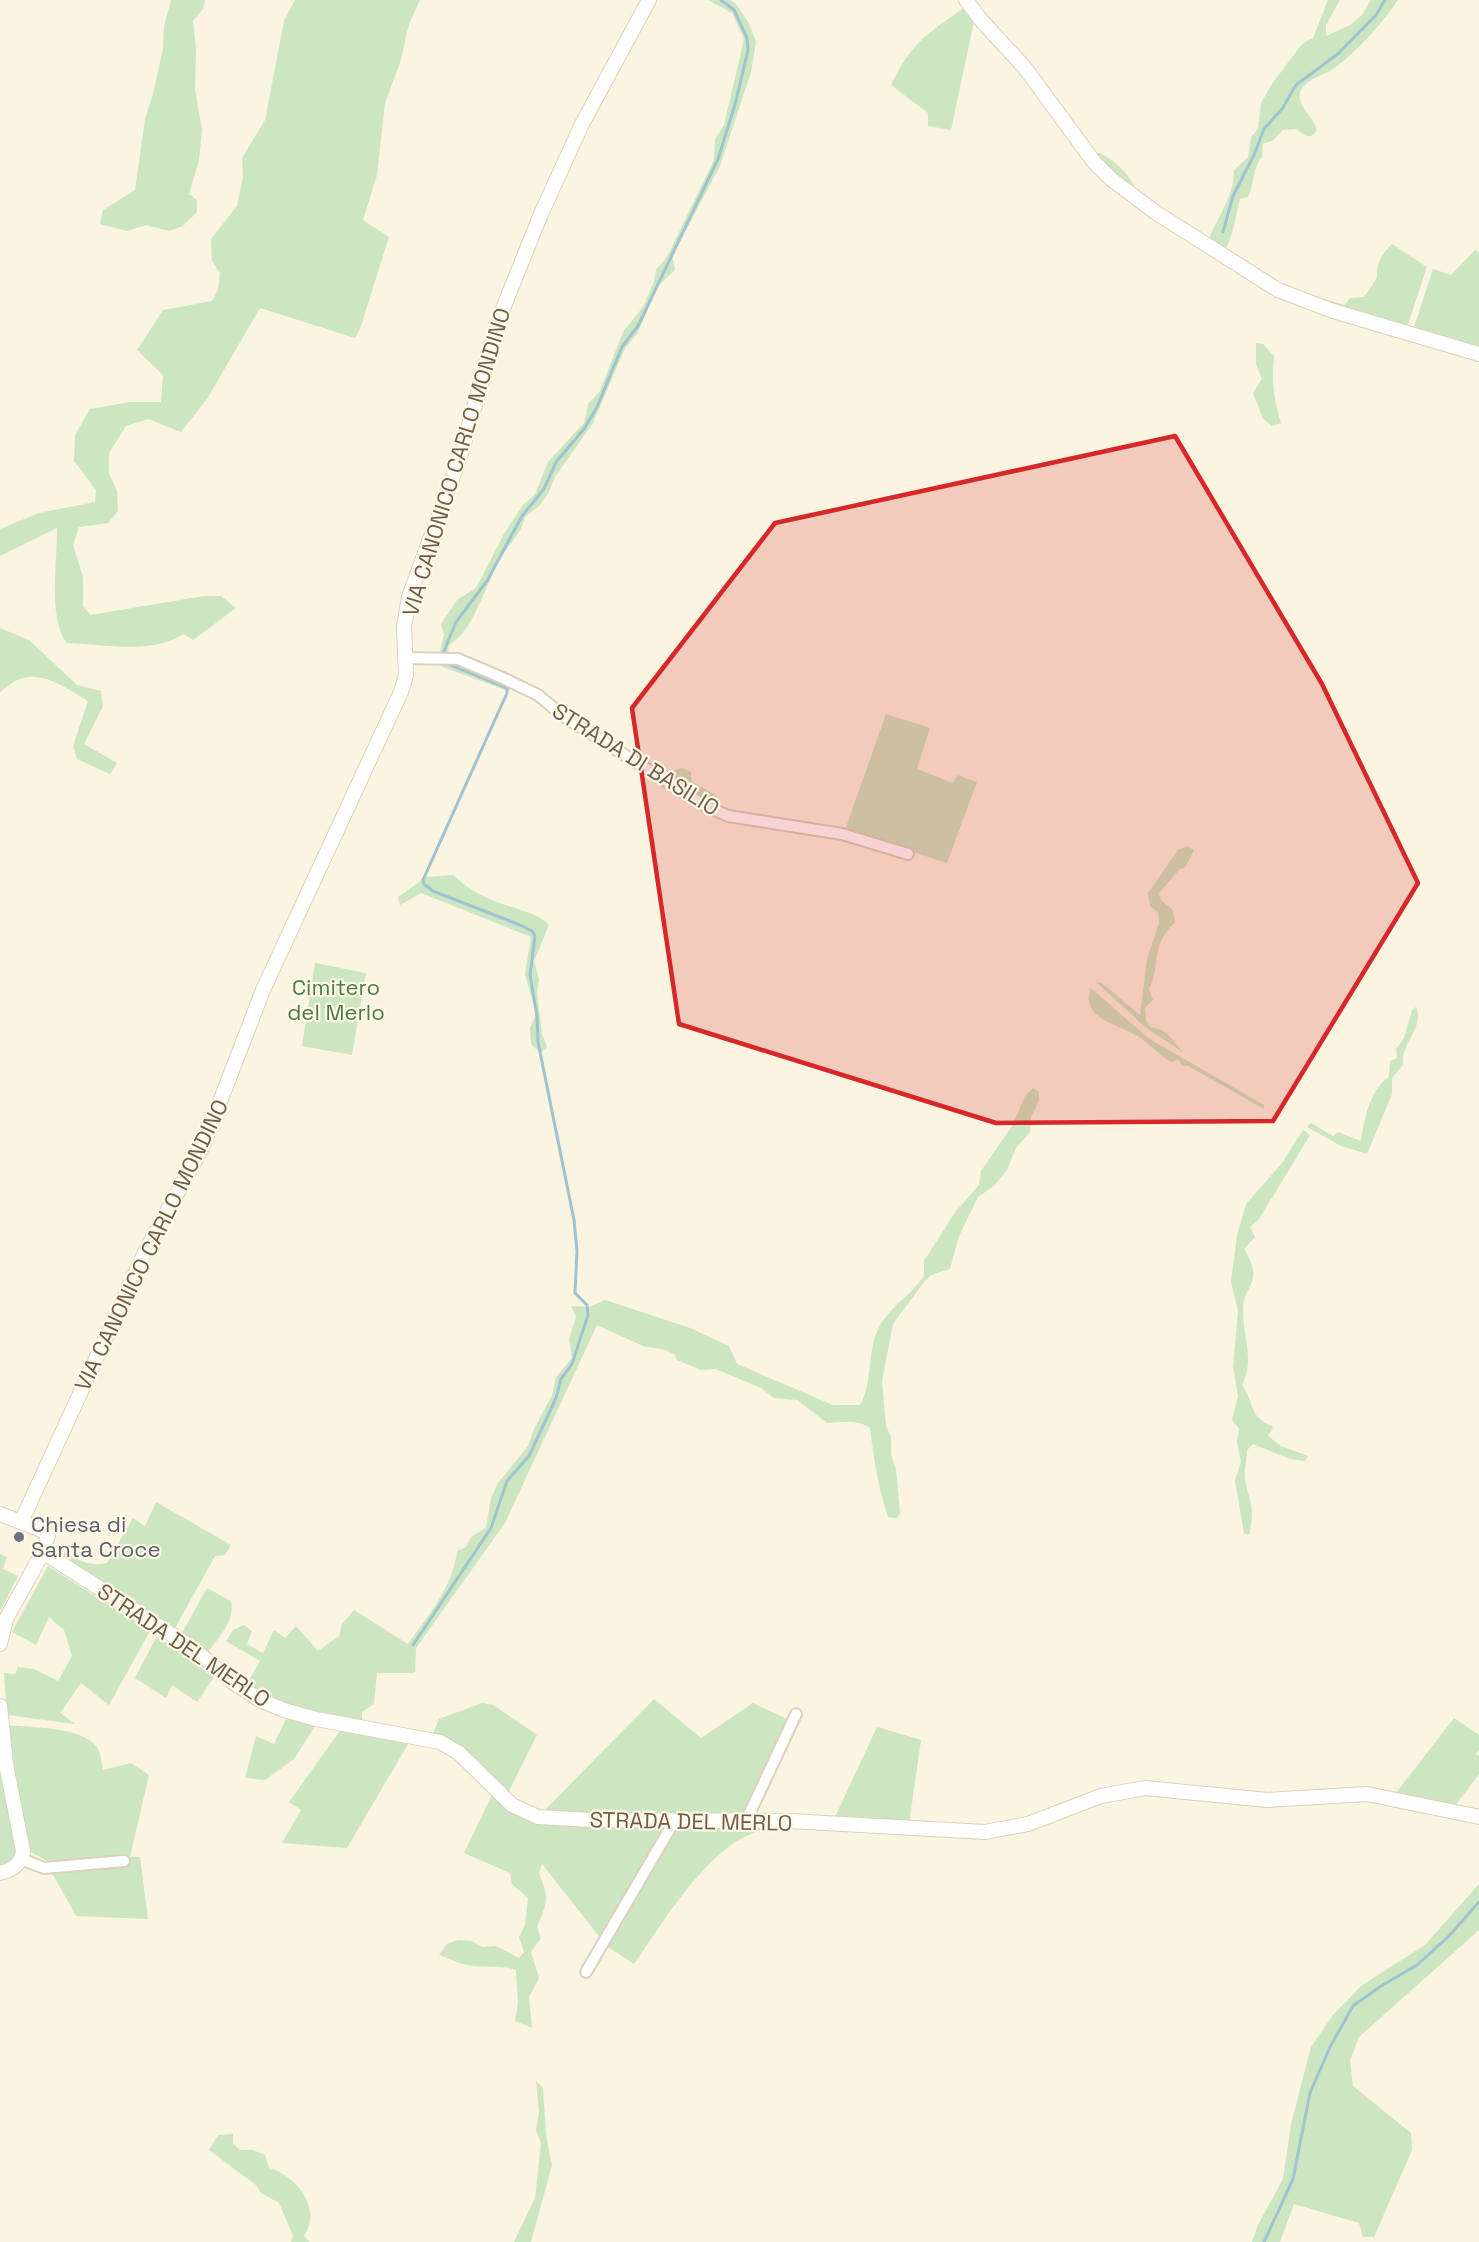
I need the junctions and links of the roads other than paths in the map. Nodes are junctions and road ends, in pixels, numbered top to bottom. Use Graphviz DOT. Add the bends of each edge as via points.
graph roads {
  1 [pos="649,0"];
  2 [pos="966,0"];
  3 [pos="1479,354"];
  4 [pos="406,658"];
  5 [pos="908,854"];
  6 [pos="0,1514"];
  7 [pos="22,1520"];
  8 [pos="43,1552"];
  9 [pos="3,1618"];
  10 [pos="0,1644"];
  11 [pos="0,1706"];
  12 [pos="796,1714"];
  13 [pos="1479,1817"];
  14 [pos="675,1821"];
  15 [pos="746,1821"];
  16 [pos="21,1859"];
  17 [pos="124,1861"];
  18 [pos="0,1873"];
  19 [pos="586,1972"];
  1 -- 4 [label="street, VIA CANONICO CARLO MONDINO" via="598,92 512,284 464,447 409,597 404,627"];
  2 -- 3 [label="street" via="1025,68 1094,162 1155,212 1278,290 1333,311"];
  4 -- 5 [label="street, STRADA DI BASILIO" via="458,659 538,695 571,721 702,804 728,816 842,834"];
  4 -- 7 [label="street, VIA CANONICO CARLO MONDINO" via="401,692 263,990 204,1146 146,1250"];
  6 -- 7 [label="street"];
  7 -- 8 [label="street" via="48,1535"];
  8 -- 9 [label="street"];
  8 -- 14 [label="street, STRADA DEL MERLO" via="175,1636 234,1683 272,1706 316,1719 440,1742 459,1753 512,1804 538,1817"];
  9 -- 10 [label="street"];
  11 -- 16 [label="street" via="6,1764 23,1844"];
  12 -- 15 [label="street"];
  13 -- 15 [label="street, STRADA DEL MERLO" via="1367,1794 1267,1800 1144,1788 1101,1796 1028,1824 985,1832"];
  14 -- 15 [label="street, STRADA DEL MERLO"];
  14 -- 19 [label="street"];
  16 -- 17 [label="street" via="44,1868"];
  16 -- 18 [label="street" via="15,1868"];
}
